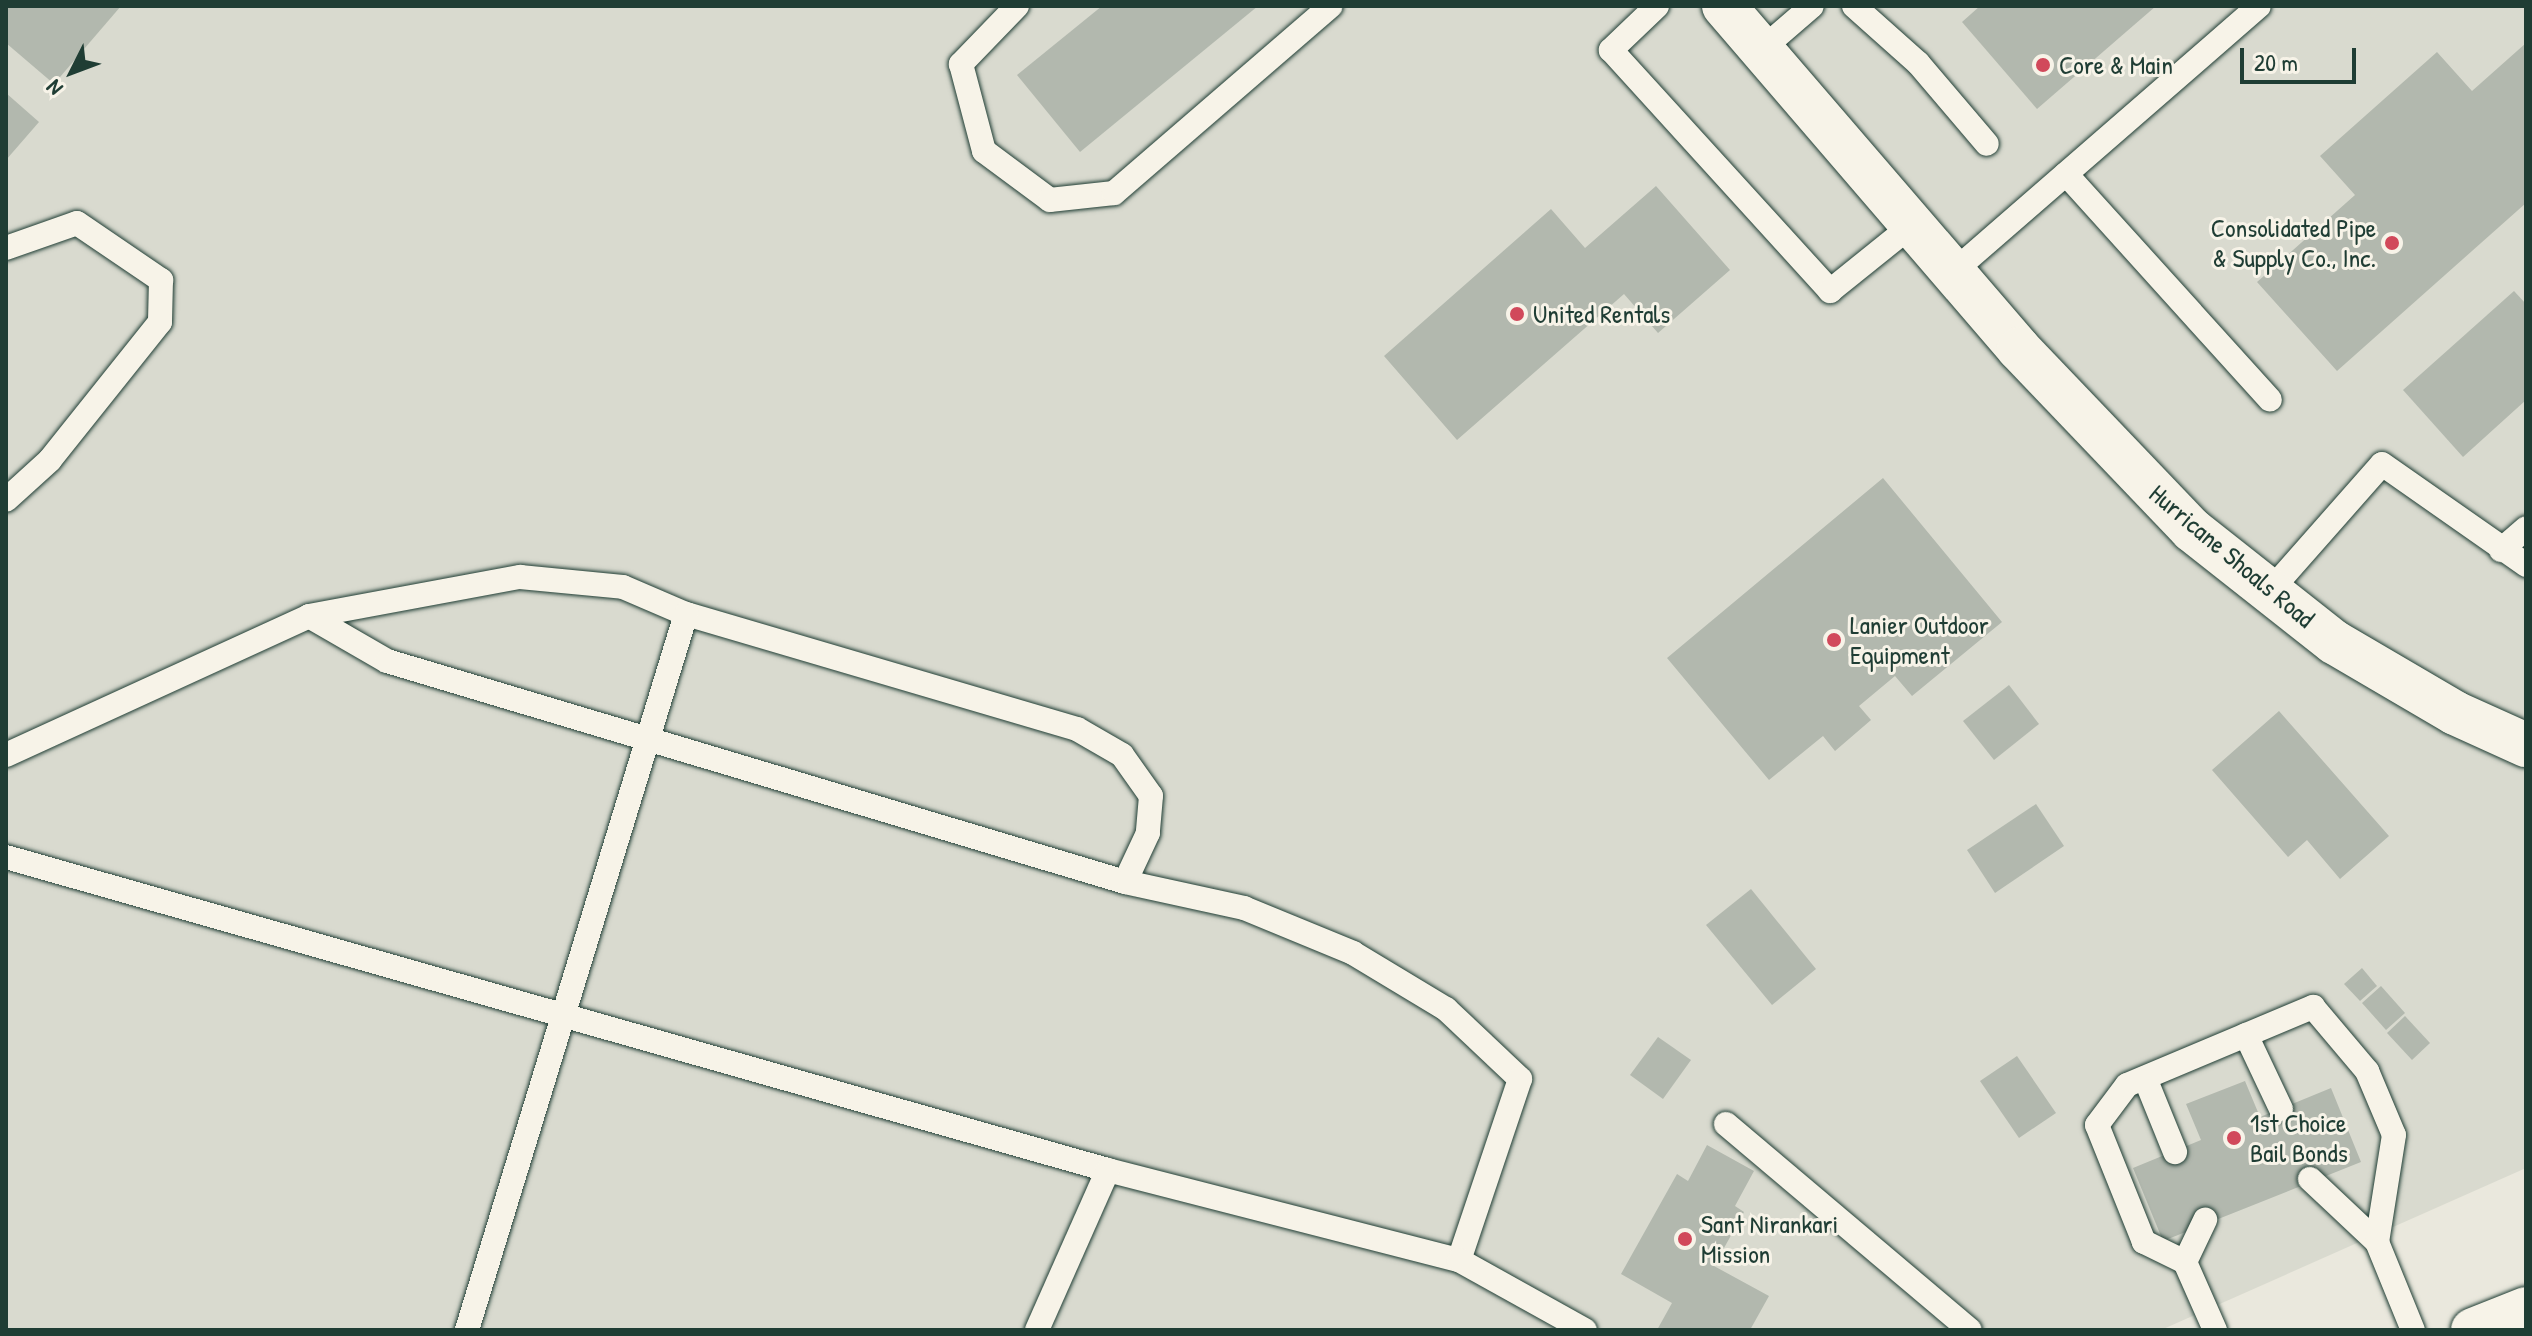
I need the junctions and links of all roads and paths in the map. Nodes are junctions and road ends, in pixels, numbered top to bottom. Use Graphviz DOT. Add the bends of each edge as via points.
graph roads {
  1 [pos="1017,6"];
  2 [pos="1331,6"];
  3 [pos="1657,6"];
  4 [pos="1724,6"];
  5 [pos="1812,6"];
  6 [pos="1854,6"];
  7 [pos="2259,6"];
  8 [pos="1761,50"];
  9 [pos="1987,144"];
  10 [pos="2066,174"];
  11 [pos="1912,225"];
  12 [pos="6,248"];
  13 [pos="1953,272"];
  14 [pos="2270,400"];
  15 [pos="6,500"];
  16 [pos="2526,528"];
  17 [pos="2501,550"];
  18 [pos="2526,565"];
  19 [pos="2270,591"];
  20 [pos="686,614"];
  21 [pos="309,616"];
  22 [pos="651,742"];
  23 [pos="2526,745"];
  24 [pos="6,755"];
  25 [pos="6,857"];
  26 [pos="1125,882"];
  27 [pos="564,1017"];
  28 [pos="2246,1035"];
  29 [pos="2145,1078"];
  30 [pos="2281,1109"];
  31 [pos="1726,1124"];
  32 [pos="2175,1152"];
  33 [pos="1108,1170"];
  34 [pos="2310,1179"];
  35 [pos="2205,1220"];
  36 [pos="2377,1242"];
  37 [pos="1459,1260"];
  38 [pos="2185,1262"];
  39 [pos="2526,1309"];
  40 [pos="467,1330"];
  41 [pos="1037,1330"];
  42 [pos="1585,1330"];
  43 [pos="1970,1330"];
  44 [pos="2215,1330"];
  45 [pos="2413,1330"];
  46 [pos="2473,1330"];
  1 -- 2 [label="lane" via="961,64 984,151 1050,200 1114,193"];
  3 -- 11 [label="lane" via="1611,50 1830,291"];
  4 -- 8 [label="main road, Hurricane Shoals Road"];
  5 -- 8 [label="lane"];
  6 -- 9 [label="lane" via="1918,63"];
  7 -- 10 [label="lane"];
  8 -- 11 [label="main road, Hurricane Shoals Road"];
  10 -- 13 [label="lane"];
  10 -- 14 [label="lane"];
  11 -- 13 [label="main road, Hurricane Shoals Road"];
  12 -- 15 [label="lane" via="77,223 161,280 160,322 50,460"];
  13 -- 19 [label="main road, Hurricane Shoals Road" via="2115,453 2192,530"];
  16 -- 17 [label="lane"];
  17 -- 18 [label="lane"];
  17 -- 19 [label="lane" via="2382,464"];
  19 -- 23 [label="main road, Hurricane Shoals Road" via="2334,642 2455,713"];
  20 -- 21 [label="lane" via="623,587 520,577"];
  20 -- 22 [label="lane"];
  20 -- 26 [label="lane" via="1077,729 1122,755 1151,796 1148,833"];
  21 -- 22 [label="lane" via="387,661"];
  21 -- 24 [label="lane"];
  22 -- 26 [label="lane"];
  22 -- 27 [label="lane"];
  25 -- 27 [label="lane"];
  26 -- 37 [label="lane" via="1244,908 1353,953 1446,1009 1520,1079"];
  27 -- 33 [label="lane"];
  27 -- 40 [label="lane"];
  28 -- 29 [label="lane"];
  28 -- 30 [label="lane"];
  28 -- 36 [label="lane" via="2313,1007 2367,1071 2394,1135"];
  29 -- 32 [label="lane"];
  29 -- 38 [label="lane" via="2127,1085 2097,1125 2144,1242"];
  31 -- 43 [label="lane"];
  33 -- 37 [label="lane"];
  33 -- 41 [label="lane"];
  34 -- 36 [label="lane"];
  35 -- 38 [label="lane"];
  36 -- 45 [label="lane"];
  37 -- 42 [label="lane"];
  38 -- 44 [label="lane"];
  39 -- 46 [label="main road"];
}
